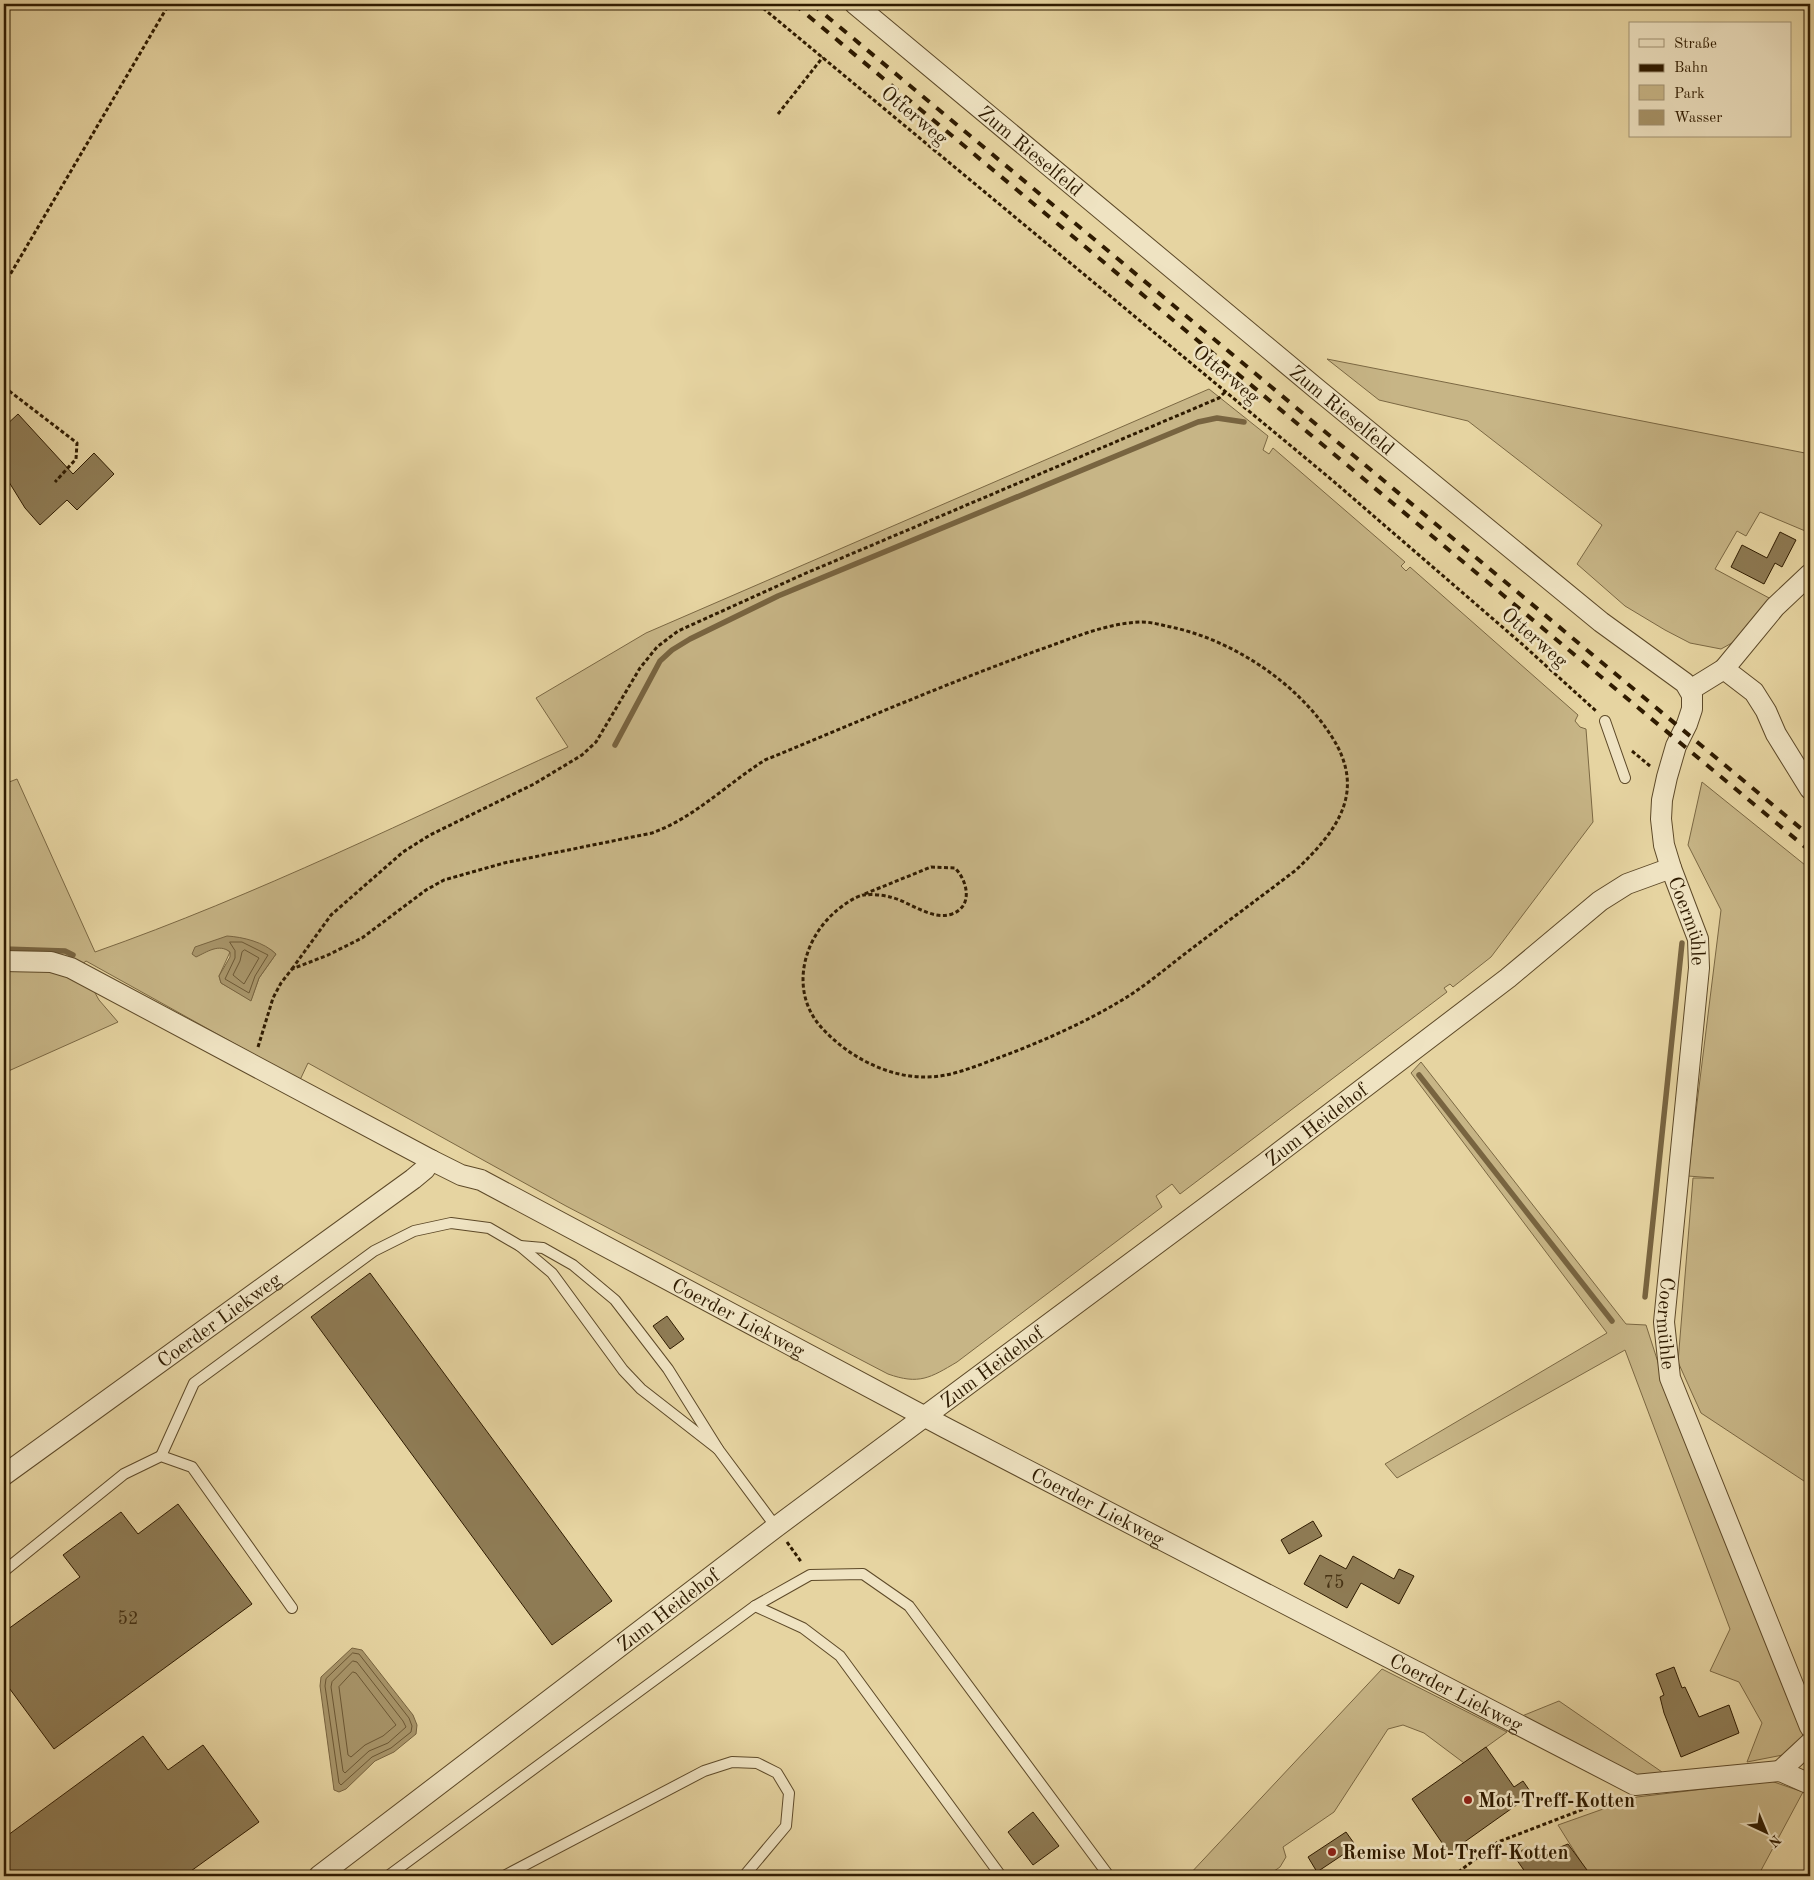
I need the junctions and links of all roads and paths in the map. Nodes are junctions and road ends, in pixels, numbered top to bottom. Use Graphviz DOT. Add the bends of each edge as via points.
graph roads {
  1 [pos="169,4"];
  2 [pos="758,4"];
  3 [pos="855,4"];
  4 [pos="822,57"];
  5 [pos="778,114"];
  6 [pos="4,286"];
  7 [pos="4,387"];
  8 [pos="1225,392"];
  9 [pos="54,482"];
  10 [pos="1810,574"];
  11 [pos="1724,669"];
  12 [pos="1690,690"];
  13 [pos="1605,721"];
  14 [pos="1630,749"];
  15 [pos="1667,777"];
  16 [pos="1625,778"];
  17 [pos="1810,789"];
  18 [pos="1671,868"];
  19 [pos="862,895"];
  20 [pos="4,961"];
  21 [pos="292,970"];
  22 [pos="250,1065"];
  23 [pos="431,1160"];
  24 [pos="520,1246"];
  25 [pos="926,1417"];
  26 [pos="718,1450"];
  27 [pos="161,1456"];
  28 [pos="4,1475"];
  29 [pos="776,1527"];
  30 [pos="4,1572"];
  31 [pos="810,1575"];
  32 [pos="755,1606"];
  33 [pos="292,1608"];
  34 [pos="1810,1727"];
  35 [pos="1810,1743"];
  36 [pos="1780,1770"];
  37 [pos="1810,1784"];
  38 [pos="1618,1796"];
  39 [pos="319,1876"];
  40 [pos="388,1876"];
  41 [pos="504,1876"];
  42 [pos="744,1876"];
  43 [pos="1001,1876"];
  44 [pos="1109,1876"];
  45 [pos="1453,1876"];
  1 -- 6 [label="path"];
  2 -- 4 [label="path, Otterweg"];
  3 -- 12 [label="street, Zum Rieselfeld" via="1317,389 1601,622 1678,676"];
  4 -- 5 [label="path"];
  4 -- 8 [label="path, Otterweg"];
  7 -- 9 [label="path" via="77,443 76,459"];
  8 -- 13 [label="path, Otterweg" via="1522,644"];
  8 -- 21 [label="path" via="1220,398 804,574 678,632 657,647 640,668 596,742 582,755 534,784 430,835 403,852 330,915"];
  10 -- 11 [label="street" via="1775,607"];
  11 -- 12 [label="street"];
  11 -- 17 [label="street" via="1754,692"];
  12 -- 15 [label="street" via="1693,701 1690,718 1676,746"];
  13 -- 16 [label="lane"];
  14 -- 15 [label="path"];
  15 -- 18 [label="street" via="1661,819"];
  18 -- 25 [label="street, Zum Heidehof" via="1627,884 1600,901 1508,978"];
  18 -- 34 [label="street, Coermühle" via="1698,939 1699,968 1664,1322 1670,1378"];
  19 -- 19 [label="path" via="931,867 955,868 963,876 968,891 963,904 952,914 932,914 890,897"];
  19 -- 21 [label="path" via="822,923 810,943 802,983 808,1006 820,1026 840,1045 868,1063 902,1076 929,1077 965,1070 1088,1018 1127,997 1296,870 1320,847 1337,824 1346,801 1348,779 1343,754 1323,722 1294,692 1240,653 1183,629 1144,622 1106,626 1011,660 765,760 670,826 652,833 504,863 444,880 362,938"];
  20 -- 22 [label="street, Coerder Liekweg" via="51,962 71,968"];
  21 -- 22 [label="path" via="272,998"];
  22 -- 23 [label="street, Coerder Liekweg"];
  23 -- 25 [label="street, Coerder Liekweg" via="461,1175 481,1180"];
  23 -- 28 [label="street, Coerder Liekweg" via="413,1180"];
  24 -- 26 [label="lane" via="552,1273 623,1370 641,1389"];
  24 -- 26 [label="lane" via="543,1248 573,1265 615,1300 668,1370"];
  24 -- 27 [label="lane" via="489,1228 451,1223 414,1231 374,1251 194,1384"];
  25 -- 29 [label="street, Zum Heidehof"];
  25 -- 36 [label="street, Coerder Liekweg" via="1635,1784"];
  26 -- 29 [label="lane"];
  27 -- 30 [label="lane" via="124,1474"];
  27 -- 33 [label="lane" via="192,1467"];
  29 -- 31 [label="path"];
  29 -- 39 [label="street, Zum Heidehof"];
  31 -- 32 [label="lane"];
  31 -- 44 [label="lane" via="863,1574 909,1606"];
  32 -- 40 [label="lane"];
  32 -- 43 [label="lane" via="803,1628 840,1656"];
  35 -- 36 [label="street"];
  36 -- 37 [label="street"];
  38 -- 45 [label="path" via="1498,1842"];
  41 -- 42 [label="lane" via="704,1771 732,1762 757,1763 777,1773 789,1794 786,1826"];
}
